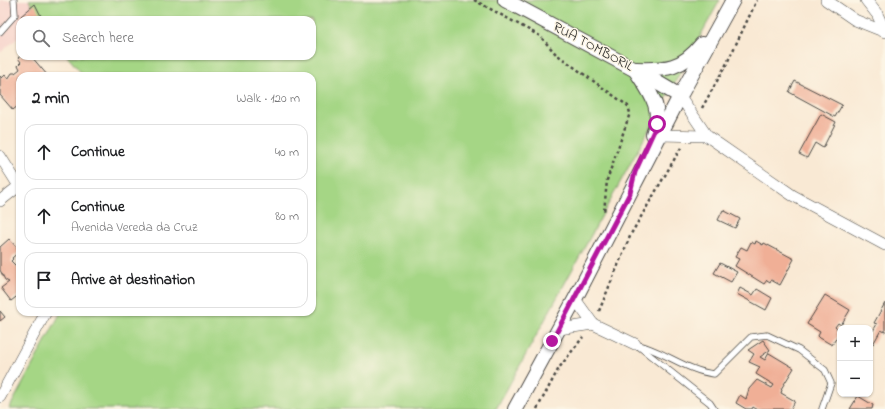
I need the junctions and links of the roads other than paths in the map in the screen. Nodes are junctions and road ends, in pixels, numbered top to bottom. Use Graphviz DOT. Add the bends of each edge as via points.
graph roads {
  1 [pos="14,0"];
  2 [pos="505,0"];
  3 [pos="733,0"];
  4 [pos="826,0"];
  5 [pos="866,0"];
  6 [pos="722,19"];
  7 [pos="0,32"];
  8 [pos="885,32"];
  9 [pos="635,69"];
  10 [pos="680,96"];
  11 [pos="659,136"];
  12 [pos="707,136"];
  13 [pos="0,156"];
  14 [pos="16,180"];
  15 [pos="16,189"];
  16 [pos="630,193"];
  17 [pos="0,201"];
  18 [pos="885,246"];
  19 [pos="575,299"];
  20 [pos="44,316"];
  21 [pos="593,324"];
  22 [pos="559,329"];
  23 [pos="635,344"];
  24 [pos="0,397"];
  25 [pos="515,409"];
  26 [pos="714,409"];
  27 [pos="822,409"];
  1 -- 7 [label="lane" via="15,14"];
  2 -- 9 [label="street, RUA TOMBORIL"];
  3 -- 6 [label="street"];
  4 -- 8 [label="street" via="855,20"];
  5 -- 8 [label="street" via="877,14"];
  6 -- 9 [label="street" via="712,28 693,55 684,62 657,70"];
  6 -- 10 [label="street"];
  9 -- 10 [label="street, RUA TOMBORIL"];
  9 -- 16 [label="street" via="652,97 658,116 657,124 637,167"];
  10 -- 11 [label="street"];
  10 -- 12 [label="street"];
  11 -- 12 [label="street"];
  11 -- 16 [label="street"];
  12 -- 18 [label="street" via="792,195"];
  13 -- 14 [label="street"];
  15 -- 17 [label="street"];
  16 -- 19 [label="street"];
  19 -- 21 [label="street"];
  19 -- 22 [label="street"];
  20 -- 24 [label="street"];
  21 -- 22 [label="street"];
  21 -- 23 [label="street"];
  22 -- 25 [label="street"];
  23 -- 26 [label="lane" via="710,403"];
  23 -- 27 [label="lane" via="662,353 701,372 714,374 750,337 767,335 799,350 825,370 831,384"];
}
